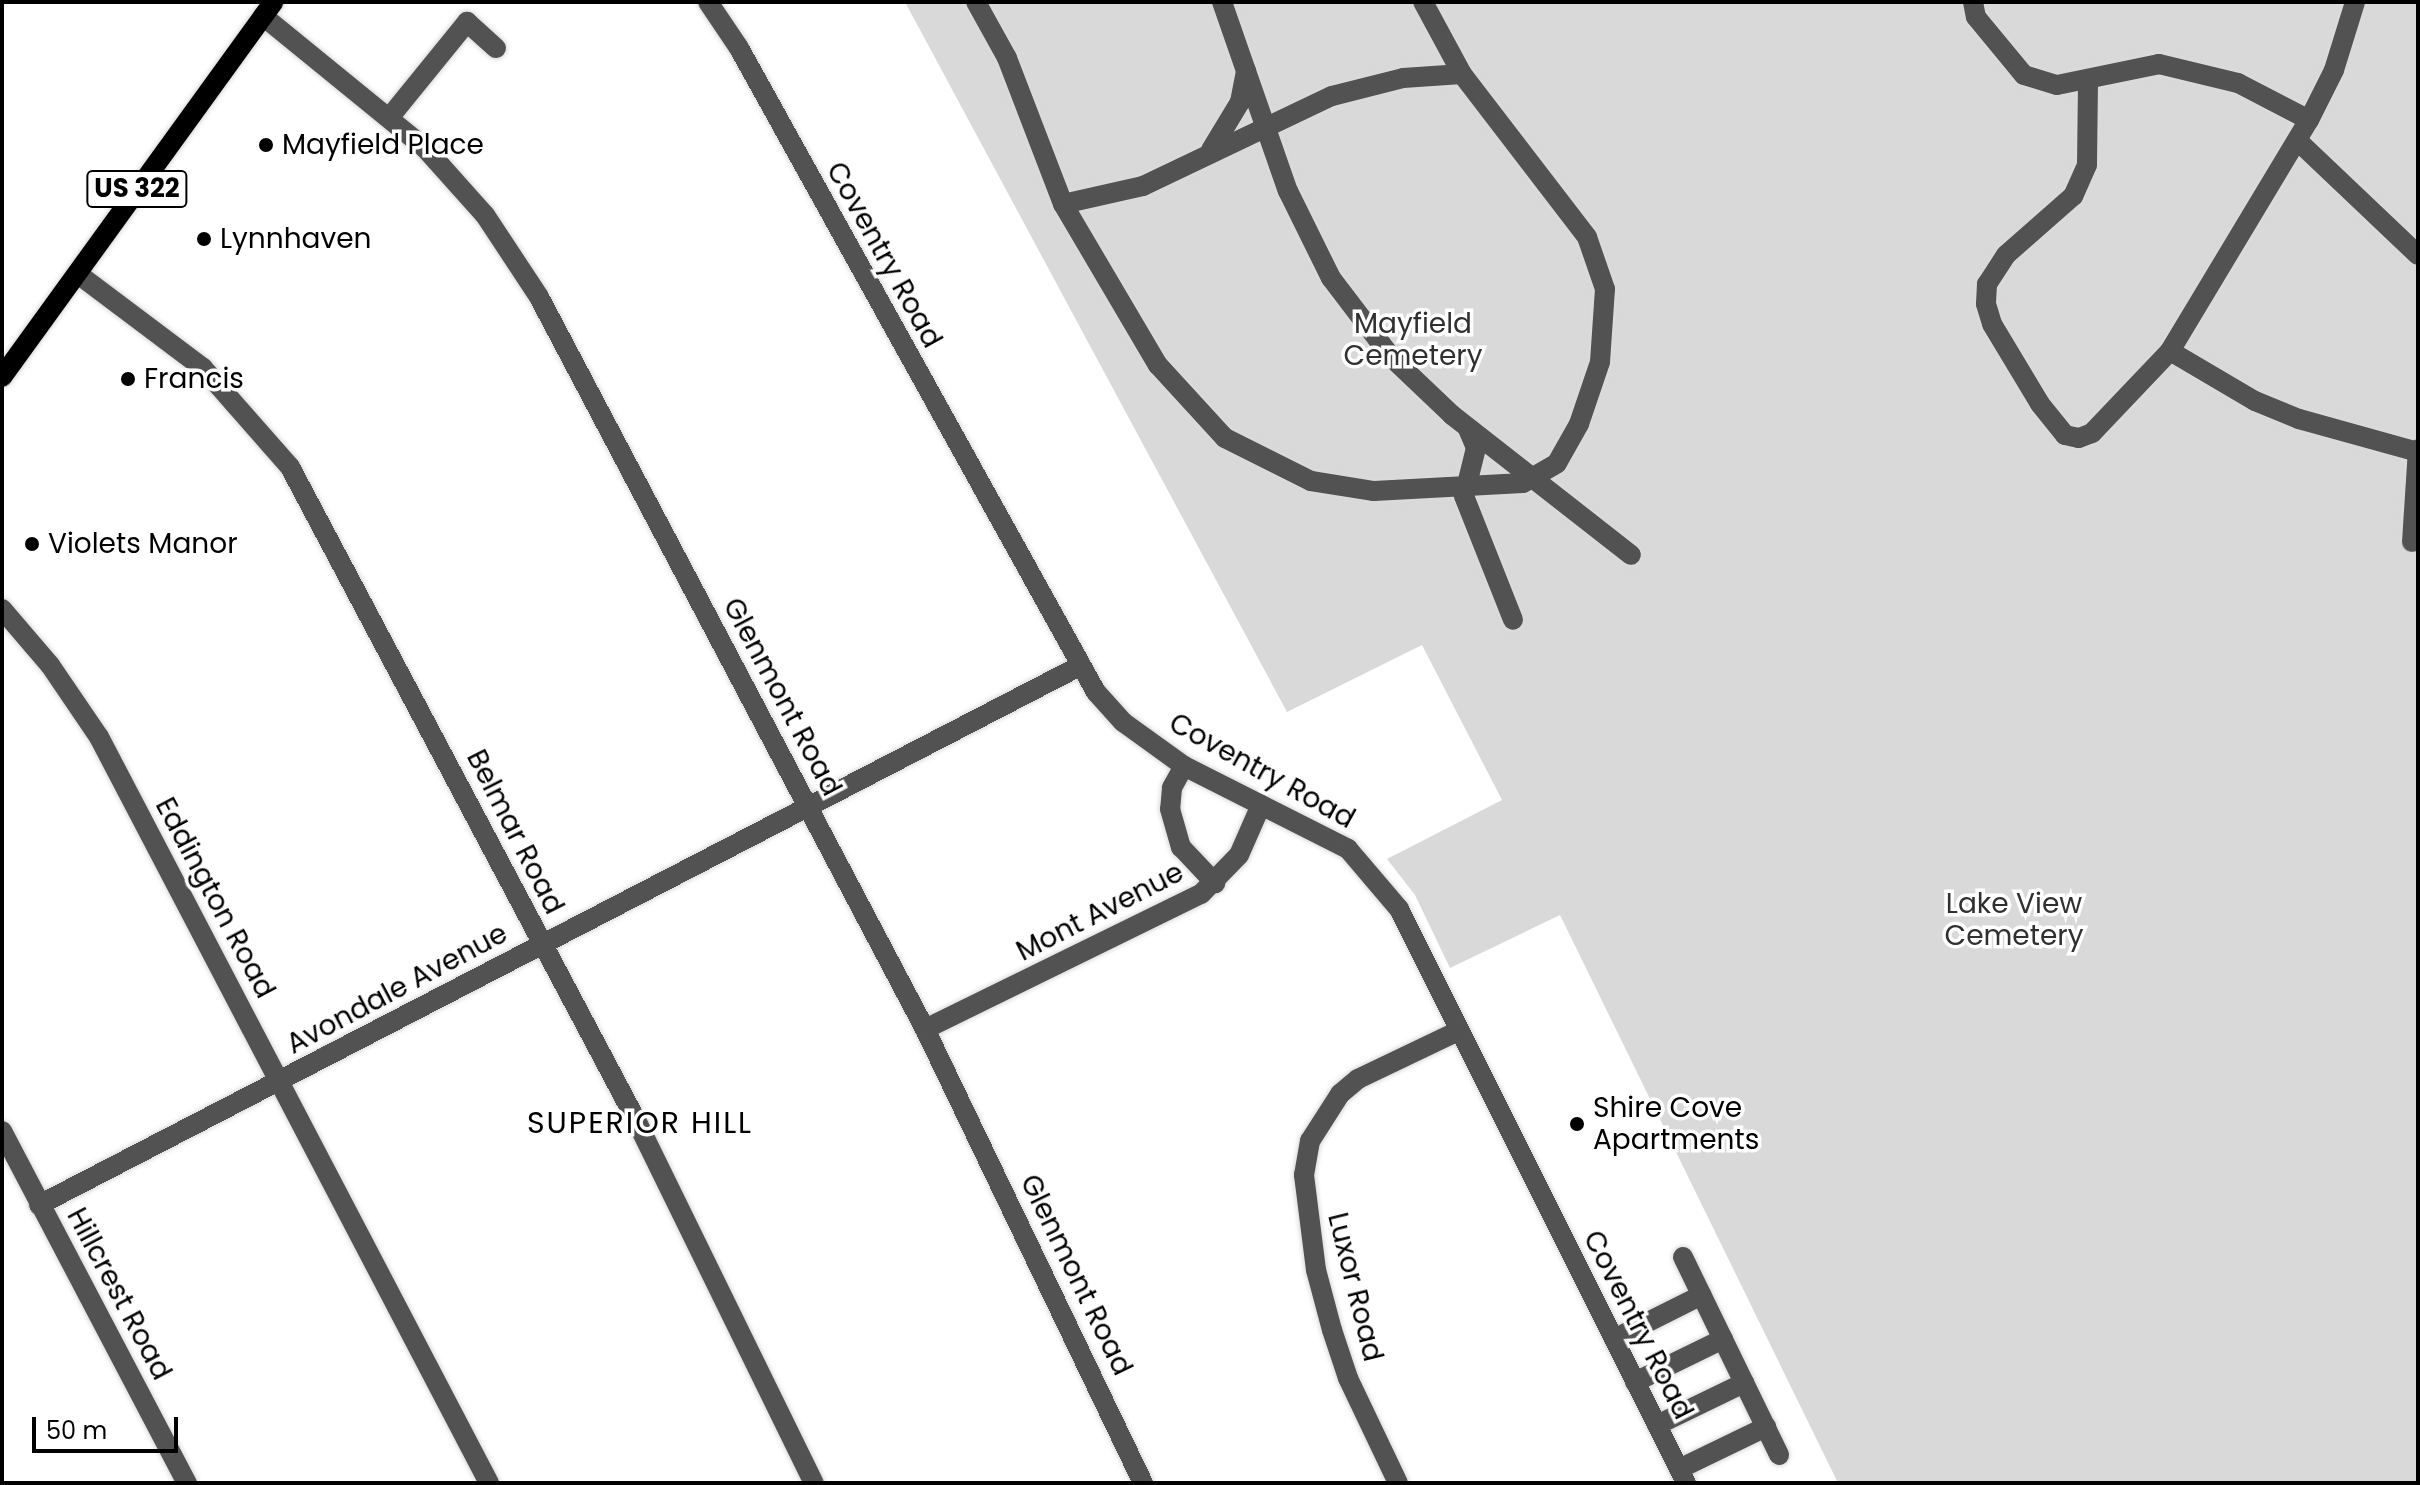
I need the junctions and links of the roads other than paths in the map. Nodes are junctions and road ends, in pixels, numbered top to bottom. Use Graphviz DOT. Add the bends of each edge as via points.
graph roads {
  1 [pos="708,2"];
  2 [pos="976,2"];
  3 [pos="1222,2"];
  4 [pos="1423,2"];
  5 [pos="1973,2"];
  6 [pos="2355,2"];
  7 [pos="268,9"];
  8 [pos="496,48"];
  9 [pos="1246,63"];
  10 [pos="1462,74"];
  11 [pos="2088,82"];
  12 [pos="389,118"];
  13 [pos="2309,120"];
  14 [pos="1266,125"];
  15 [pos="2299,142"];
  16 [pos="1205,156"];
  17 [pos="1063,204"];
  18 [pos="2418,255"];
  19 [pos="78,274"];
  20 [pos="2170,351"];
  21 [pos="2,377"];
  22 [pos="1468,429"];
  23 [pos="2418,450"];
  24 [pos="1534,479"];
  25 [pos="1462,488"];
  26 [pos="2412,542"];
  27 [pos="1631,555"];
  28 [pos="2,609"];
  29 [pos="1513,620"];
  30 [pos="1078,667"];
  31 [pos="1184,766"];
  32 [pos="1261,805"];
  33 [pos="809,808"];
  34 [pos="1215,883"];
  35 [pos="542,944"];
  36 [pos="925,1029"];
  37 [pos="1458,1031"];
  38 [pos="280,1082"];
  39 [pos="2,1131"];
  40 [pos="39,1205"];
  41 [pos="1683,1257"];
  42 [pos="1702,1295"];
  43 [pos="1614,1339"];
  44 [pos="1723,1339"];
  45 [pos="1635,1382"];
  46 [pos="1744,1383"];
  47 [pos="1657,1425"];
  48 [pos="1766,1427"];
  49 [pos="1779,1455"];
  50 [pos="1683,1476"];
  51 [pos="187,1483"];
  52 [pos="489,1483"];
  53 [pos="814,1483"];
  54 [pos="1143,1483"];
  55 [pos="1398,1483"];
  1 -- 30 [label="street, Coventry Road" via="739,48"];
  2 -- 17 [label="street" via="1007,58"];
  3 -- 9 [label="street"];
  4 -- 10 [label="street"];
  5 -- 11 [label="street" via="1982,26 2024,75 2057,85"];
  6 -- 13 [label="street" via="2334,70"];
  7 -- 12 [label="street, Glenmont Road"];
  7 -- 19 [label="main road, US 322"];
  8 -- 12 [label="street" via="467,22"];
  9 -- 14 [label="street"];
  9 -- 16 [label="street" via="1240,102"];
  10 -- 14 [label="street" via="1403,78 1332,96"];
  10 -- 24 [label="street" via="1567,206 1597,257 1605,289 1600,362 1579,424 1557,463"];
  11 -- 13 [label="street" via="2159,64 2238,83"];
  11 -- 20 [label="street" via="2087,165 2073,196 2006,255 1987,284 1992,324 2040,404 2065,435 2079,438 2092,433"];
  12 -- 33 [label="street, Glenmont Road" via="425,148 485,215 539,297"];
  13 -- 15 [label="street"];
  14 -- 16 [label="street"];
  14 -- 22 [label="street" via="1288,191 1331,278 1392,358"];
  15 -- 18 [label="street"];
  15 -- 20 [label="street"];
  16 -- 17 [label="street" via="1143,186"];
  17 -- 25 [label="street" via="1158,365 1225,438 1311,481 1374,491"];
  19 -- 21 [label="main road, US 322"];
  19 -- 35 [label="street, Belmar Road" via="203,368 290,467"];
  20 -- 23 [label="street" via="2255,401 2299,419"];
  22 -- 24 [label="street"];
  22 -- 25 [label="street" via="1476,448"];
  23 -- 26 [label="street"];
  24 -- 25 [label="street"];
  24 -- 27 [label="street"];
  25 -- 29 [label="street"];
  28 -- 38 [label="street, Eddington Road" via="50,665 99,737"];
  30 -- 31 [label="street, Coventry Road" via="1123,722"];
  30 -- 33 [label="street, Avondale Avenue"];
  31 -- 32 [label="street, Coventry Road"];
  31 -- 34 [label="street" via="1172,788 1170,809 1181,847"];
  32 -- 34 [label="street, Mont Avenue" via="1239,855"];
  32 -- 37 [label="street, Coventry Road" via="1327,834 1379,880 1404,917"];
  33 -- 35 [label="street, Avondale Avenue"];
  33 -- 36 [label="street, Glenmont Road"];
  34 -- 36 [label="street, Mont Avenue"];
  35 -- 38 [label="street, Avondale Avenue"];
  35 -- 53 [label="street, Belmar Road" via="636,1120"];
  36 -- 54 [label="street, Glenmont Road"];
  37 -- 43 [label="street, Coventry Road"];
  37 -- 55 [label="street, Luxor Road" via="1358,1079 1340,1094 1310,1141 1304,1175 1316,1270 1332,1330 1348,1378"];
  38 -- 40 [label="street, Avondale Avenue"];
  38 -- 52 [label="street, Eddington Road"];
  39 -- 40 [label="street, Hillcrest Road"];
  40 -- 51 [label="street, Hillcrest Road"];
  41 -- 42 [label="street"];
  42 -- 43 [label="street"];
  42 -- 44 [label="street"];
  43 -- 45 [label="street, Coventry Road"];
  44 -- 45 [label="street"];
  44 -- 46 [label="street"];
  45 -- 47 [label="street, Coventry Road"];
  46 -- 47 [label="street"];
  46 -- 48 [label="street"];
  47 -- 50 [label="street, Coventry Road"];
  48 -- 49 [label="street"];
  48 -- 50 [label="street"];
}
